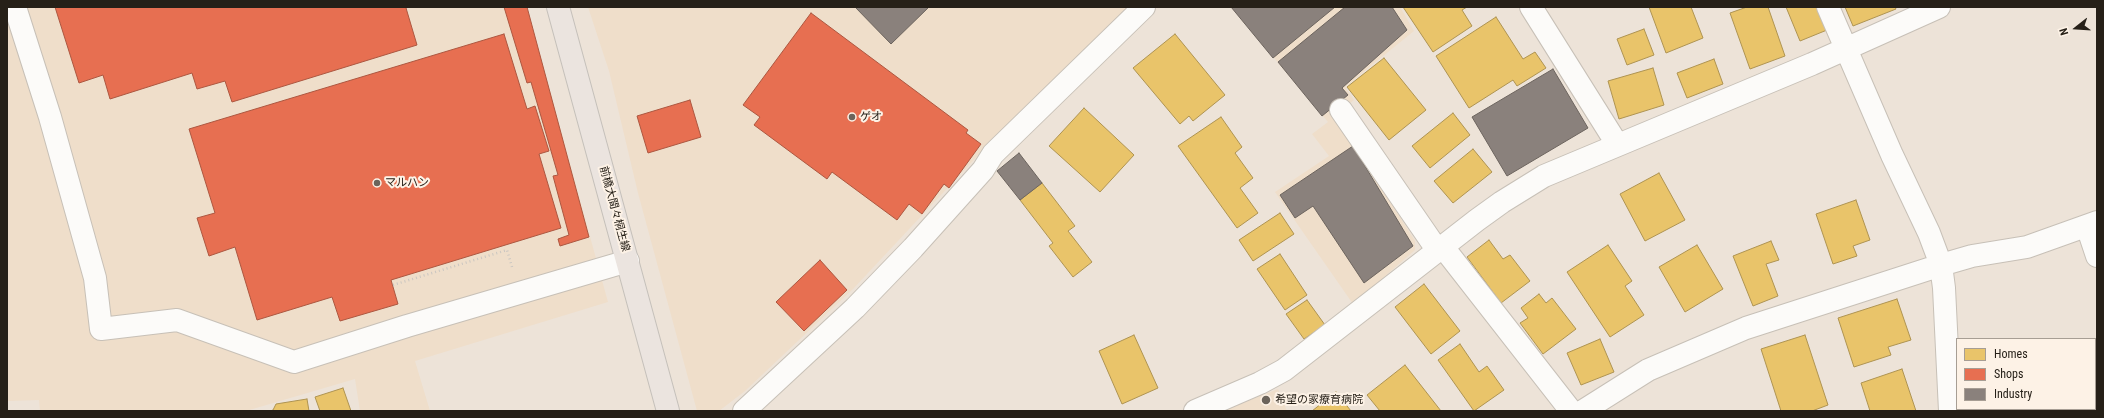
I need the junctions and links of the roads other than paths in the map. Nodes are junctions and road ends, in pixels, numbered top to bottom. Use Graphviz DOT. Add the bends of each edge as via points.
graph roads {
  1 [pos="15,7"];
  2 [pos="558,7"];
  3 [pos="1144,7"];
  4 [pos="1531,7"];
  5 [pos="1828,7"];
  6 [pos="1937,8"];
  7 [pos="1846,48"];
  8 [pos="1341,110"];
  9 [pos="1617,144"];
  10 [pos="2092,224"];
  11 [pos="1440,249"];
  12 [pos="2097,256"];
  13 [pos="628,261"];
  14 [pos="1941,265"];
  15 [pos="668,411"];
  16 [pos="744,411"];
  17 [pos="1195,411"];
  18 [pos="1571,411"];
  19 [pos="1583,411"];
  20 [pos="1950,411"];
  1 -- 13 [label="street" via="50,117 95,278 101,329 177,320 294,362"];
  2 -- 13 [label="main road, 前橋大間々桐生線"];
  3 -- 16 [label="street" via="993,154 983,170 914,248 855,308"];
  4 -- 9 [label="street"];
  5 -- 7 [label="street"];
  6 -- 7 [label="street"];
  7 -- 9 [label="street"];
  7 -- 14 [label="street"];
  8 -- 11 [label="street"];
  9 -- 11 [label="street" via="1563,167 1523,188"];
  10 -- 12 [label="street"];
  10 -- 14 [label="street" via="2027,247 1972,256"];
  11 -- 17 [label="street" via="1284,370"];
  11 -- 18 [label="street"];
  13 -- 15 [label="main road, 前橋大間々桐生線"];
  14 -- 19 [label="street" via="1746,328 1687,352 1648,370"];
  14 -- 20 [label="street"];
}
